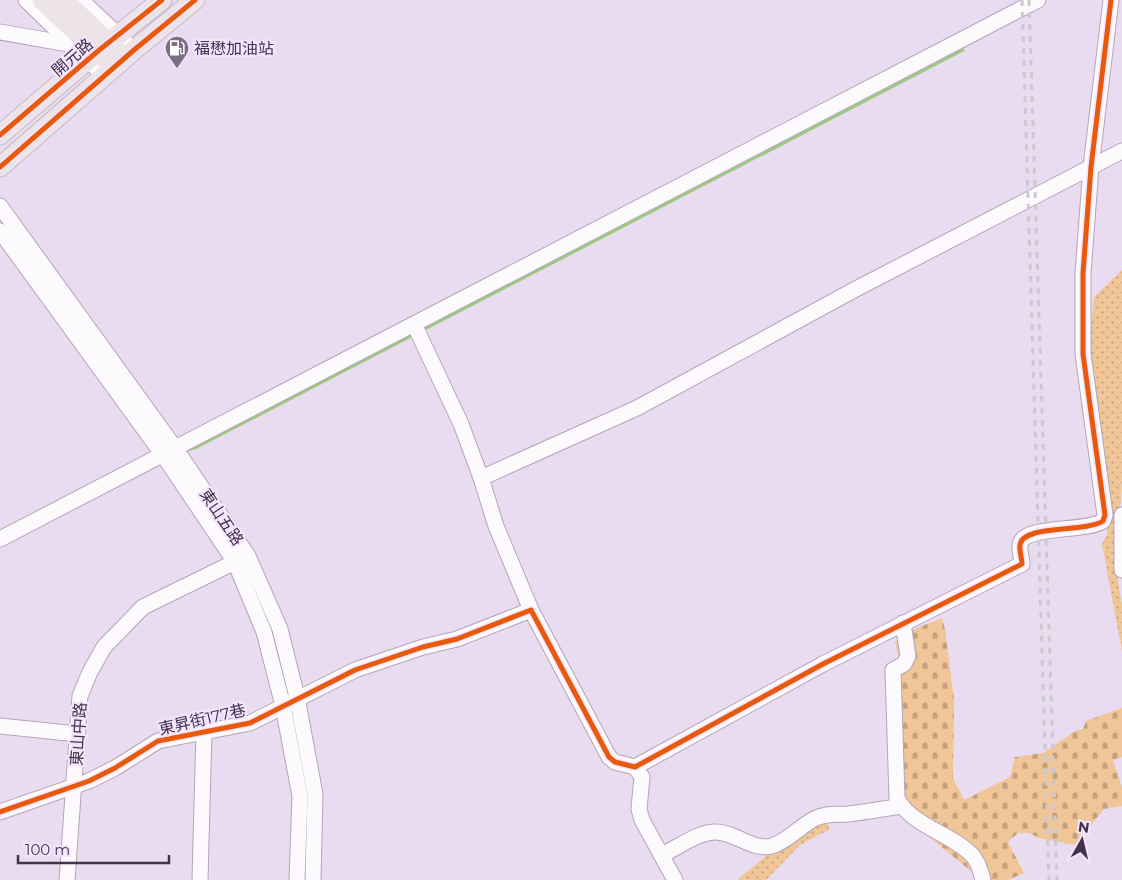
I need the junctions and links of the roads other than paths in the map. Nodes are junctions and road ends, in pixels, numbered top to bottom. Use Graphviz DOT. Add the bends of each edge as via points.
graph roads {
  1 [pos="26,0"];
  2 [pos="42,0"];
  3 [pos="64,0"];
  4 [pos="81,0"];
  5 [pos="162,0"];
  6 [pos="195,0"];
  7 [pos="1038,0"];
  8 [pos="1111,0"];
  9 [pos="0,32"];
  10 [pos="79,32"];
  11 [pos="103,47"];
  12 [pos="119,63"];
  13 [pos="0,135"];
  14 [pos="1122,151"];
  15 [pos="0,167"];
  16 [pos="1091,167"];
  17 [pos="0,206"];
  18 [pos="0,232"];
  19 [pos="417,330"];
  20 [pos="169,451"];
  21 [pos="482,478"];
  22 [pos="1122,515"];
  23 [pos="0,539"];
  24 [pos="242,559"];
  25 [pos="1122,570"];
  26 [pos="531,610"];
  27 [pos="903,623"];
  28 [pos="297,697"];
  29 [pos="283,706"];
  30 [pos="0,726"];
  31 [pos="204,731"];
  32 [pos="77,734"];
  33 [pos="635,767"];
  34 [pos="74,785"];
  35 [pos="901,806"];
  36 [pos="0,812"];
  37 [pos="661,855"];
  38 [pos="67,880"];
  39 [pos="200,880"];
  40 [pos="297,880"];
  41 [pos="313,880"];
  42 [pos="675,880"];
  43 [pos="983,880"];
  1 -- 10 [label="street"];
  2 -- 10 [label="main road"];
  3 -- 10 [label="main road"];
  4 -- 11 [label="street"];
  5 -- 11 [label="main road, 開元路"];
  6 -- 12 [label="main road"];
  7 -- 19 [label="street"];
  8 -- 16 [label="street"];
  9 -- 10 [label="street"];
  10 -- 11 [label="main road"];
  11 -- 12 [label="main road"];
  11 -- 12 [label="street"];
  11 -- 13 [label="main road, 開元路"];
  12 -- 15 [label="main road"];
  14 -- 16 [label="street"];
  16 -- 21 [label="street" via="637,408"];
  16 -- 27 [label="street" via="1083,273 1083,354 1105,515 1103,521 1066,530 1032,532 1020,545 1022,564"];
  17 -- 20 [label="street, 東山五路"];
  18 -- 20 [label="street, 東山五路"];
  19 -- 20 [label="street"];
  19 -- 21 [label="street"];
  20 -- 23 [label="street"];
  20 -- 24 [label="street, 東山五路"];
  21 -- 26 [label="street" via="496,526"];
  22 -- 25 [label="street"];
  24 -- 28 [label="street, 東山五路" via="280,629"];
  24 -- 29 [label="street, 東山五路"];
  24 -- 32 [label="street, 東山中路" via="143,607 123,626 104,647 90,672 80,696"];
  26 -- 28 [label="street, 東昇街177巷" via="457,639 355,670"];
  26 -- 33 [label="street" via="609,757 614,762"];
  27 -- 33 [label="street"];
  27 -- 35 [label="street" via="908,656 904,664 893,670 897,798"];
  28 -- 29 [label="street, 東昇街177巷"];
  28 -- 41 [label="street, 東山五路" via="315,794"];
  29 -- 31 [label="street, 東昇街177巷" via="250,723"];
  29 -- 40 [label="street, 東山五路" via="300,796"];
  30 -- 32 [label="street"];
  31 -- 34 [label="street, 東昇街177巷" via="158,741 115,768"];
  31 -- 39 [label="street, 東昇街177巷"];
  32 -- 34 [label="street, 東山中路"];
  33 -- 37 [label="street" via="642,777 640,814"];
  34 -- 36 [label="street, 東昇街177巷"];
  34 -- 38 [label="street, 東山中路"];
  35 -- 37 [label="street" via="830,814 814,819 773,846 762,847 714,832 703,834"];
  35 -- 43 [label="street" via="972,855"];
  37 -- 42 [label="street"];
}
